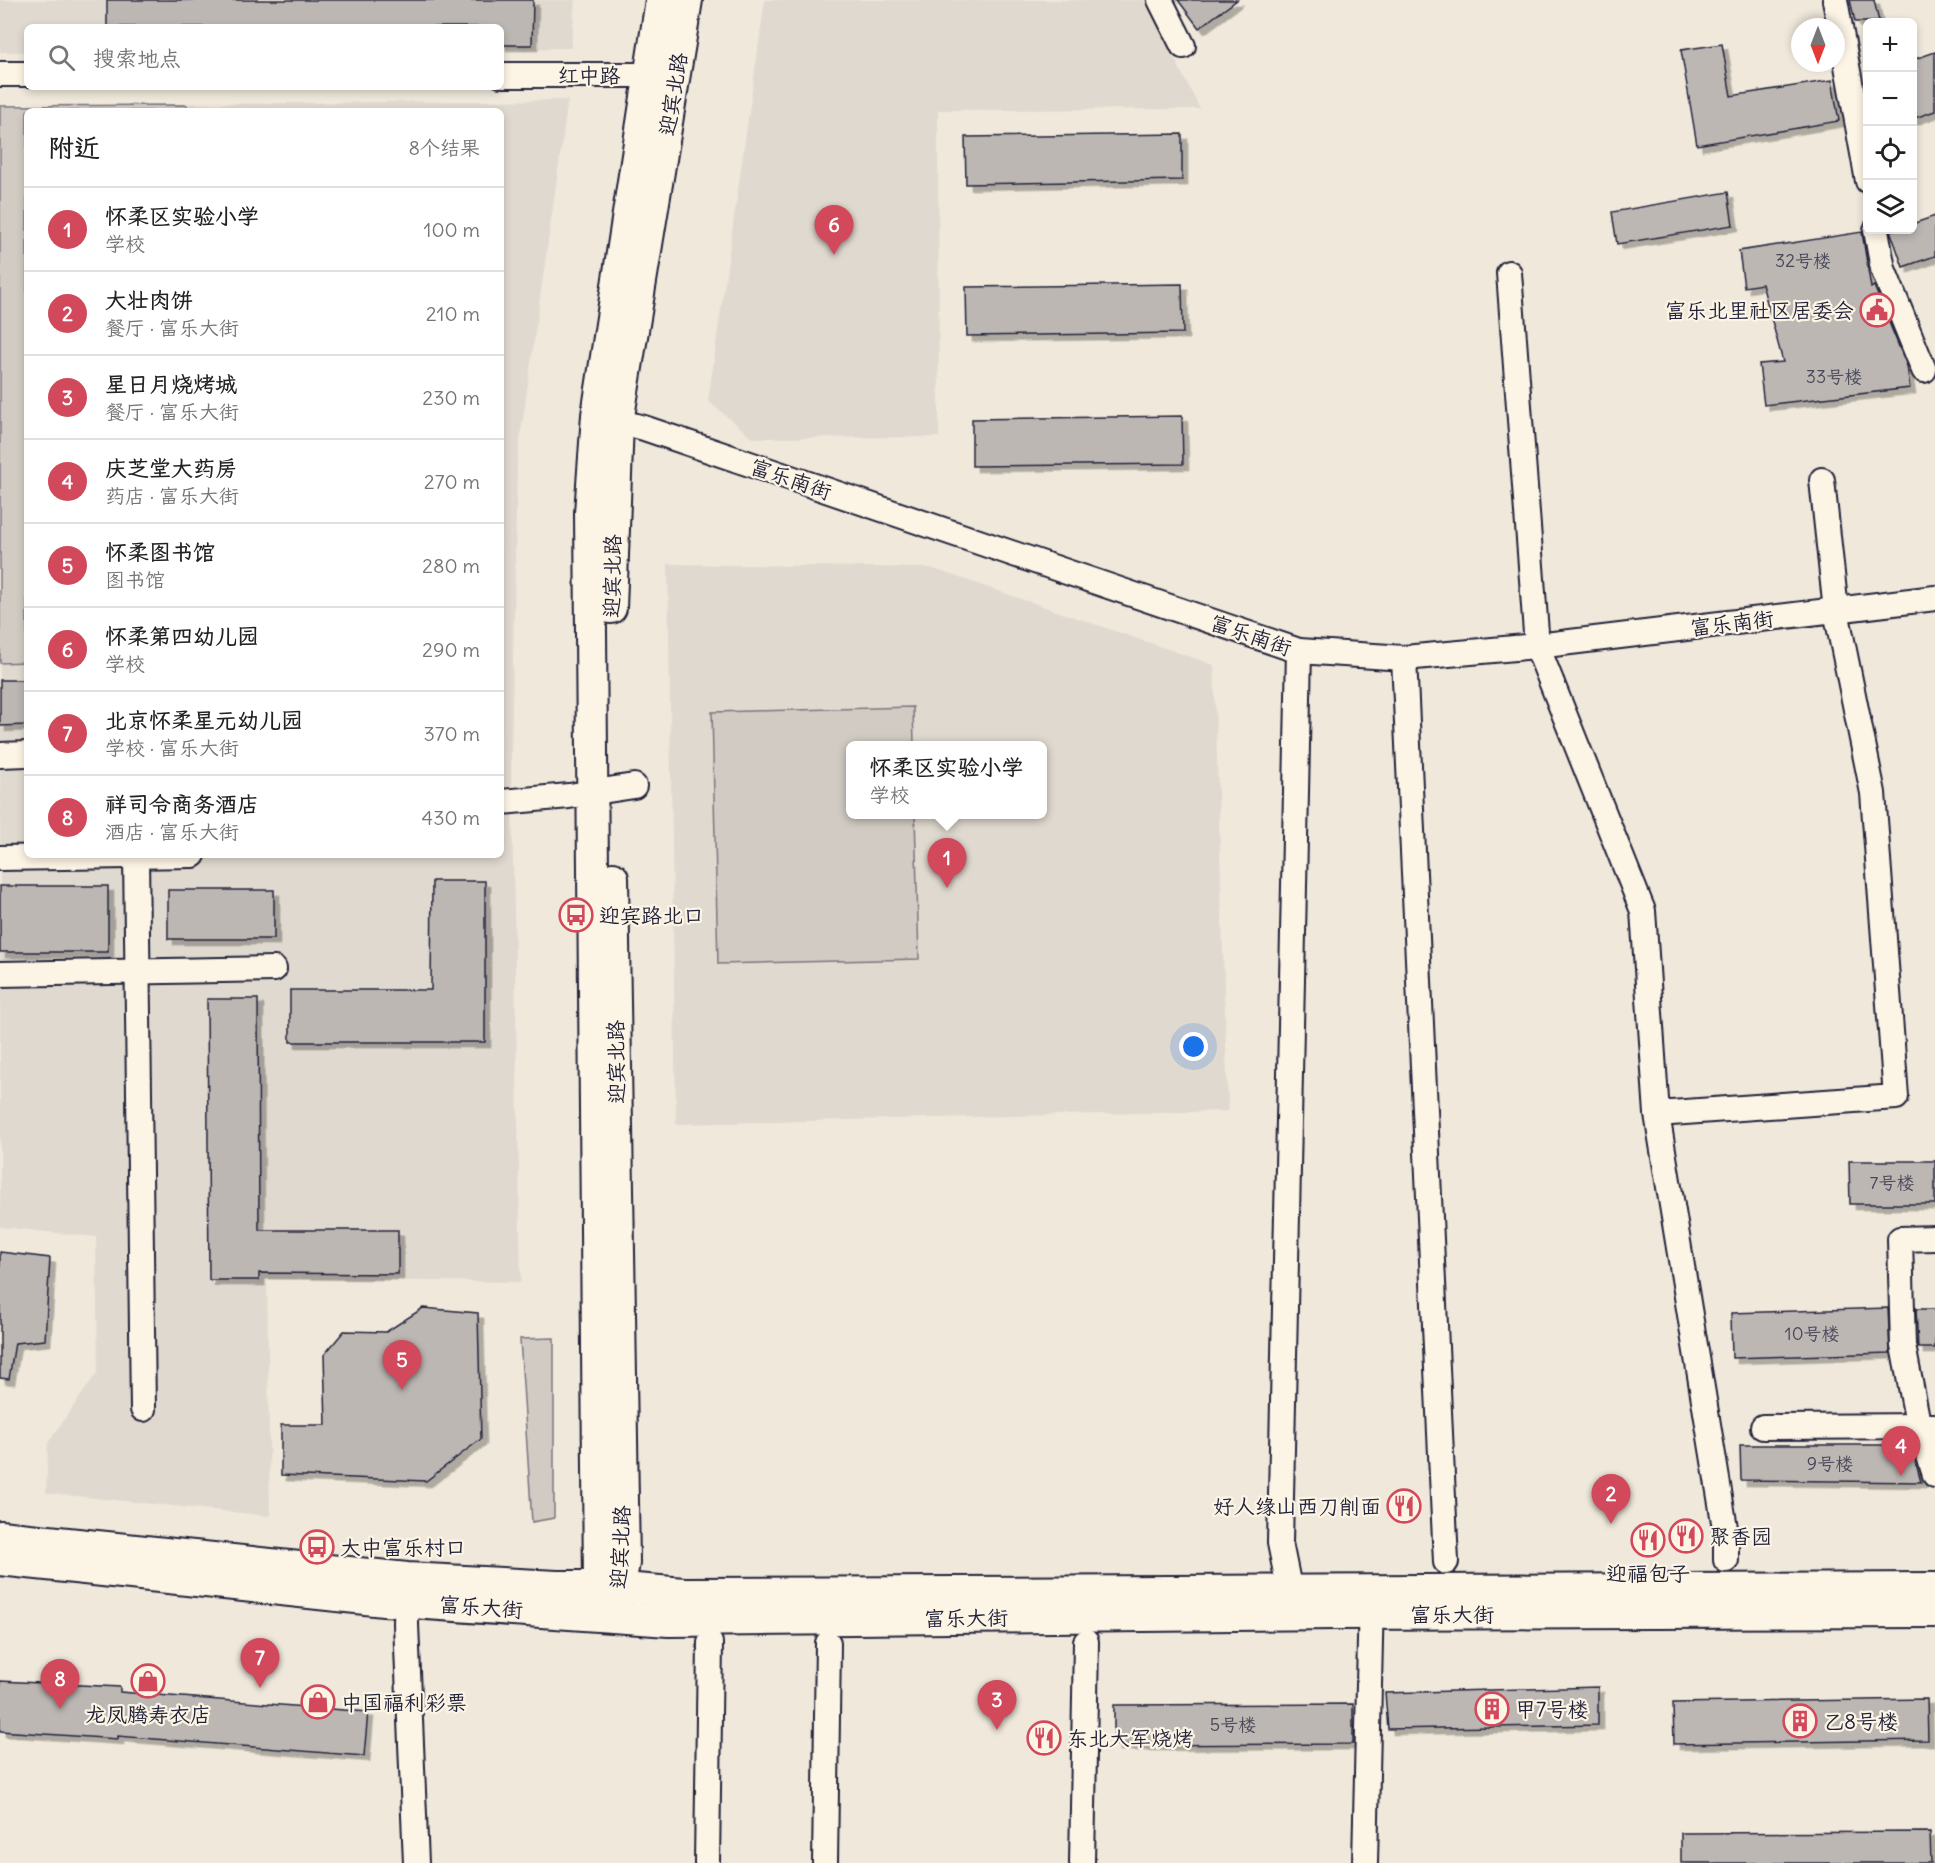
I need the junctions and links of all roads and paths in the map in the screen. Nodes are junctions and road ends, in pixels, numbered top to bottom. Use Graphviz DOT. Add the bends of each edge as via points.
graph roads {
  1 [pos="661,0"];
  2 [pos="687,0"];
  3 [pos="1160,0"];
  4 [pos="1835,0"];
  5 [pos="1183,46"];
  6 [pos="0,74"];
  7 [pos="24,74"];
  8 [pos="504,75"];
  9 [pos="664,75"];
  10 [pos="1868,180"];
  11 [pos="1877,234"];
  12 [pos="1509,273"];
  13 [pos="1924,370"];
  14 [pos="607,418"];
  15 [pos="1822,480"];
  16 [pos="1935,598"];
  17 [pos="1836,611"];
  18 [pos="1537,646"];
  19 [pos="1299,651"];
  20 [pos="1404,658"];
  21 [pos="24,754"];
  22 [pos="0,755"];
  23 [pos="613,789"];
  24 [pos="504,802"];
  25 [pos="0,858"];
  26 [pos="24,858"];
  27 [pos="136,858"];
  28 [pos="274,969"];
  29 [pos="137,973"];
  30 [pos="0,974"];
  31 [pos="1657,1114"];
  32 [pos="1935,1238"];
  33 [pos="143,1409"];
  34 [pos="1763,1427"];
  35 [pos="1928,1427"];
  36 [pos="1935,1475"];
  37 [pos="0,1536"];
  38 [pos="0,1560"];
  39 [pos="1726,1560"];
  40 [pos="1446,1562"];
  41 [pos="610,1587"];
  42 [pos="1935,1588"];
  43 [pos="406,1590"];
  44 [pos="1292,1603"];
  45 [pos="1370,1603"];
  46 [pos="1935,1612"];
  47 [pos="612,1618"];
  48 [pos="1086,1642"];
  49 [pos="710,1643"];
  50 [pos="828,1643"];
  51 [pos="416,1863"];
  52 [pos="707,1863"];
  53 [pos="825,1863"];
  54 [pos="1082,1863"];
  55 [pos="1365,1863"];
  1 -- 9 [label="main road, 迎宾北路"];
  2 -- 9 [label="main road, 迎宾北路"];
  3 -- 5 [label="street"];
  4 -- 10 [label="street"];
  6 -- 7 [label="street"];
  8 -- 9 [label="street, 红中路"];
  9 -- 14 [label="main road, 迎宾北路"];
  11 -- 13 [label="street" via="1883,269"];
  12 -- 18 [label="street"];
  14 -- 19 [label="street, 富乐南街"];
  14 -- 23 [label="main road, 迎宾北路" via="590,513"];
  15 -- 17 [label="street"];
  16 -- 17 [label="street, 富乐南街"];
  17 -- 18 [label="street, 富乐南街"];
  17 -- 31 [label="street" via="1873,793 1896,1097"];
  18 -- 20 [label="street, 富乐南街"];
  18 -- 31 [label="street" via="1643,911"];
  19 -- 20 [label="street, 富乐南街"];
  19 -- 44 [label="street" via="1281,1543"];
  20 -- 40 [label="street"];
  21 -- 22 [label="street"];
  23 -- 24 [label="street"];
  23 -- 41 [label="main road, 迎宾北路"];
  25 -- 26 [label="street"];
  27 -- 29 [label="street"];
  28 -- 29 [label="street"];
  29 -- 30 [label="street"];
  29 -- 33 [label="street"];
  31 -- 39 [label="street" via="1726,1534"];
  32 -- 35 [label="street" via="1900,1239 1903,1346"];
  34 -- 35 [label="street"];
  35 -- 36 [label="street"];
  37 -- 43 [label="main road, 富乐大街"];
  38 -- 43 [label="main road, 富乐大街"];
  41 -- 43 [label="main road, 富乐大街"];
  41 -- 44 [label="main road, 富乐大街" via="684,1593"];
  41 -- 47 [label="main road, 迎宾北路"];
  42 -- 45 [label="main road, 富乐大街"];
  43 -- 47 [label="main road, 富乐大街"];
  43 -- 51 [label="street"];
  44 -- 45 [label="main road, 富乐大街"];
  44 -- 47 [label="main road, 富乐大街" via="681,1621"];
  45 -- 46 [label="main road, 富乐大街"];
  45 -- 55 [label="street"];
  48 -- 54 [label="street"];
  49 -- 52 [label="street"];
  50 -- 53 [label="street"];
}
